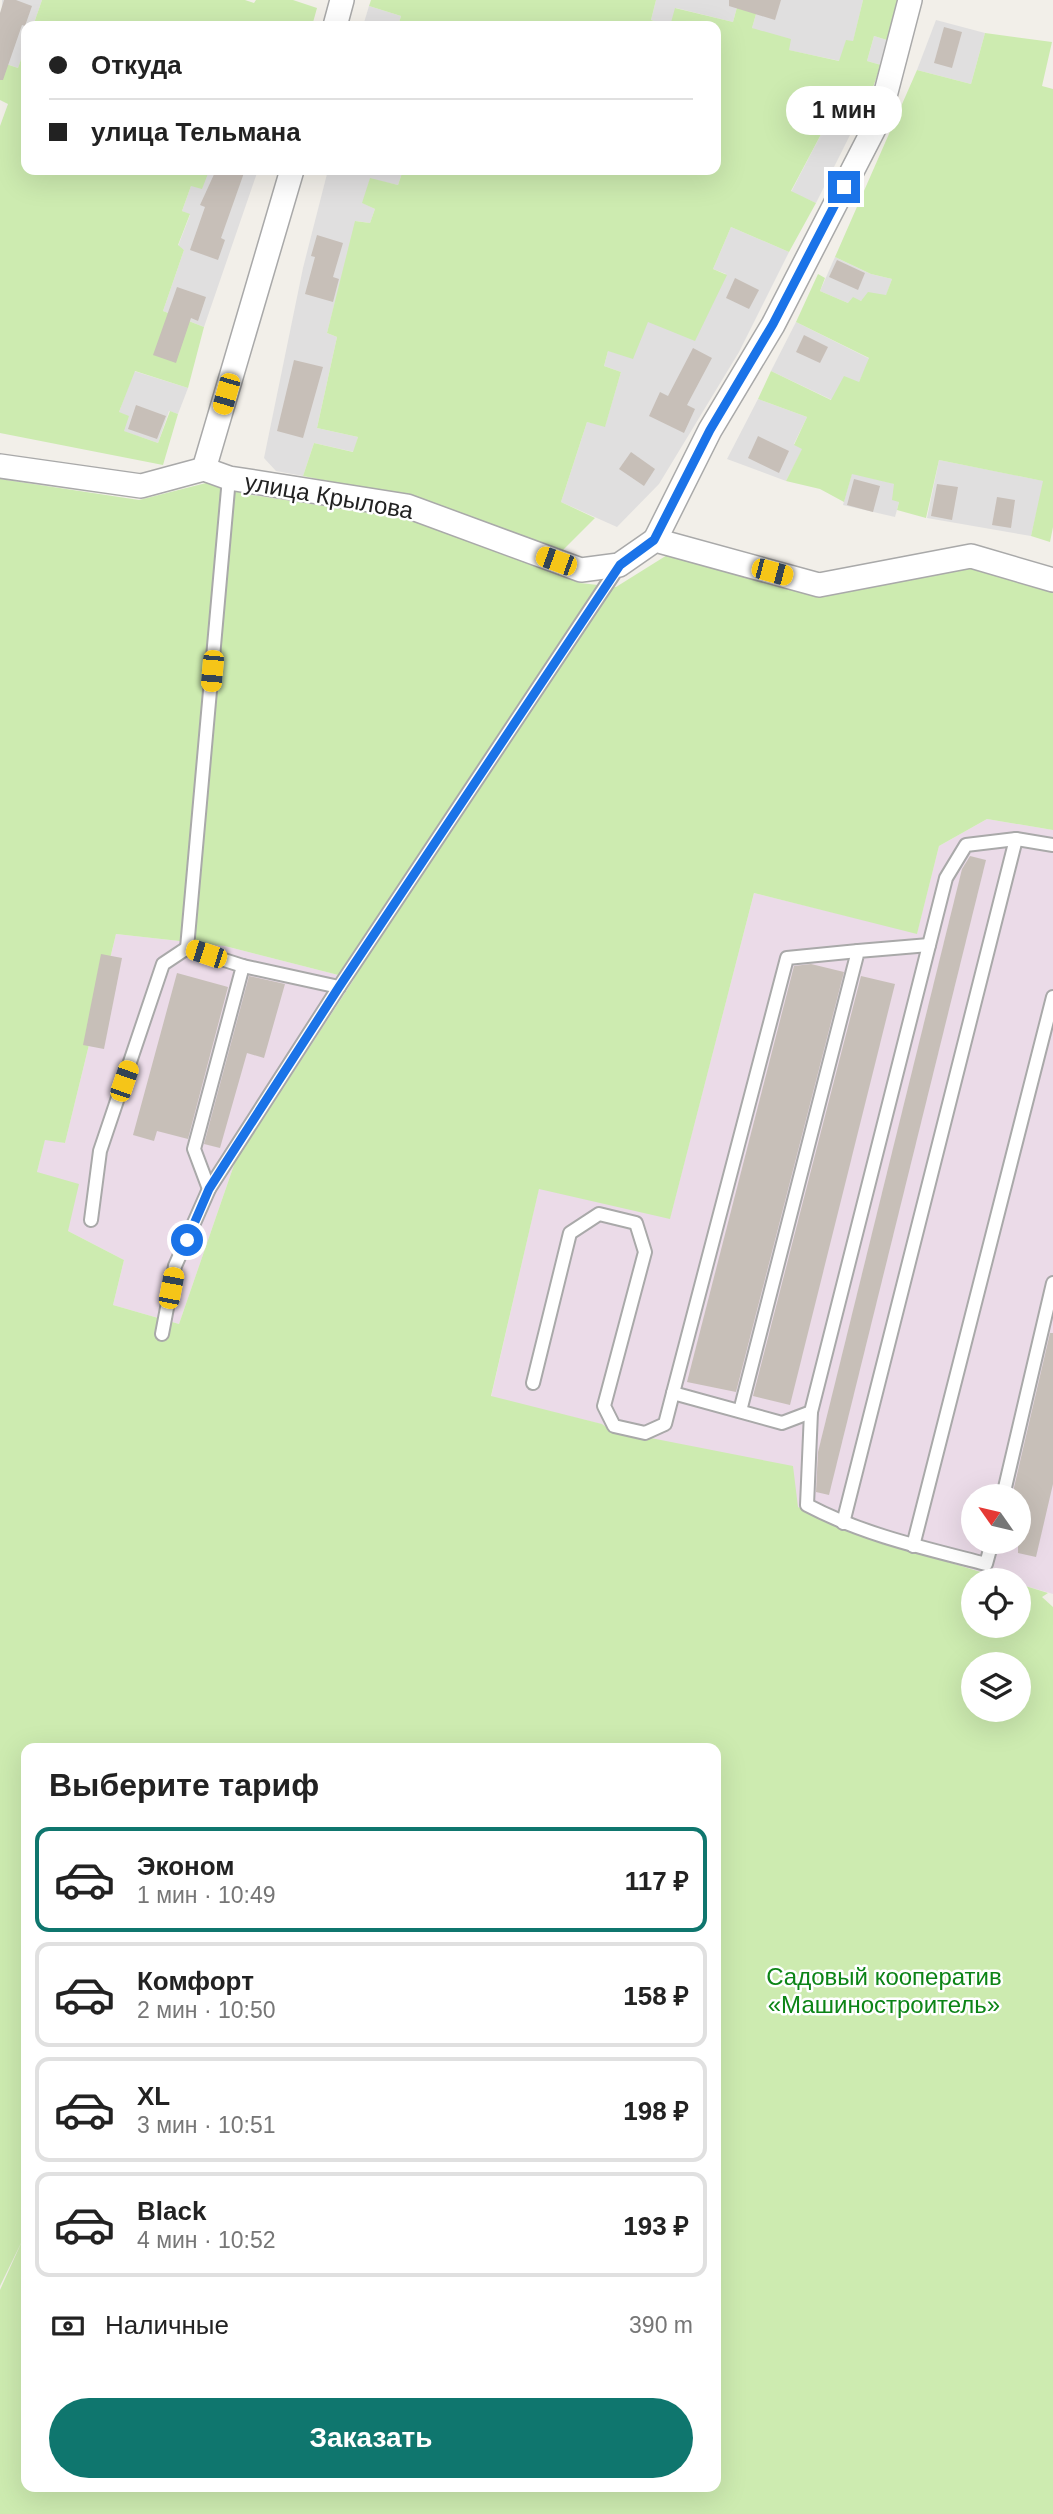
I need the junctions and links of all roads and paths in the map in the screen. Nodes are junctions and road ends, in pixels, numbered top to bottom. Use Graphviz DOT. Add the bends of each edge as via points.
graph roads {
  1 [pos="342,0"];
  2 [pos="910,0"];
  3 [pos="336,21"];
  4 [pos="291,175"];
  5 [pos="0,466"];
  6 [pos="204,469"];
  7 [pos="229,478"];
  8 [pos="654,540"];
  9 [pos="620,565"];
  10 [pos="1053,580"];
  11 [pos="1016,839"];
  12 [pos="1053,845"];
  13 [pos="929,945"];
  14 [pos="187,948"];
  15 [pos="858,951"];
  16 [pos="243,966"];
  17 [pos="339,987"];
  18 [pos="1053,996"];
  19 [pos="209,1189"];
  20 [pos="91,1220"];
  21 [pos="1053,1283"];
  22 [pos="162,1334"];
  23 [pos="533,1384"];
  24 [pos="673,1393"];
  25 [pos="740,1411"];
  26 [pos="811,1412"];
  27 [pos="1006,1484"];
  28 [pos="843,1524"];
  29 [pos="913,1546"];
  30 [pos="989,1554"];
  1 -- 3 [label="street"];
  2 -- 8 [label="street" via="879,119"];
  4 -- 6 [label="street"];
  5 -- 6 [label="street" via="141,486"];
  6 -- 7 [label="street, улица Крылова"];
  7 -- 9 [label="street, улица Крылова" via="407,506 581,570"];
  7 -- 14 [label="lane"];
  8 -- 9 [label="street, улица Крылова"];
  8 -- 10 [label="street" via="819,585 971,556"];
  9 -- 17 [label="lane"];
  11 -- 12 [label="lane"];
  11 -- 13 [label="lane" via="967,845 946,878"];
  11 -- 28 [label="lane"];
  13 -- 15 [label="lane"];
  13 -- 26 [label="lane"];
  14 -- 16 [label="lane"];
  14 -- 20 [label="lane" via="163,964 100,1151"];
  15 -- 24 [label="lane" via="787,958"];
  15 -- 25 [label="lane"];
  16 -- 17 [label="lane"];
  16 -- 19 [label="lane" via="194,1149"];
  17 -- 19 [label="lane"];
  18 -- 29 [label="lane"];
  19 -- 22 [label="lane" via="176,1266"];
  21 -- 27 [label="lane"];
  23 -- 24 [label="lane" via="570,1233 599,1214 636,1223 645,1252 604,1406 614,1426 645,1433 665,1424"];
  24 -- 25 [label="lane"];
  25 -- 26 [label="lane" via="782,1423"];
  26 -- 28 [label="lane" via="807,1505"];
  28 -- 29 [label="lane"];
  29 -- 30 [label="lane" via="986,1564"];
}
